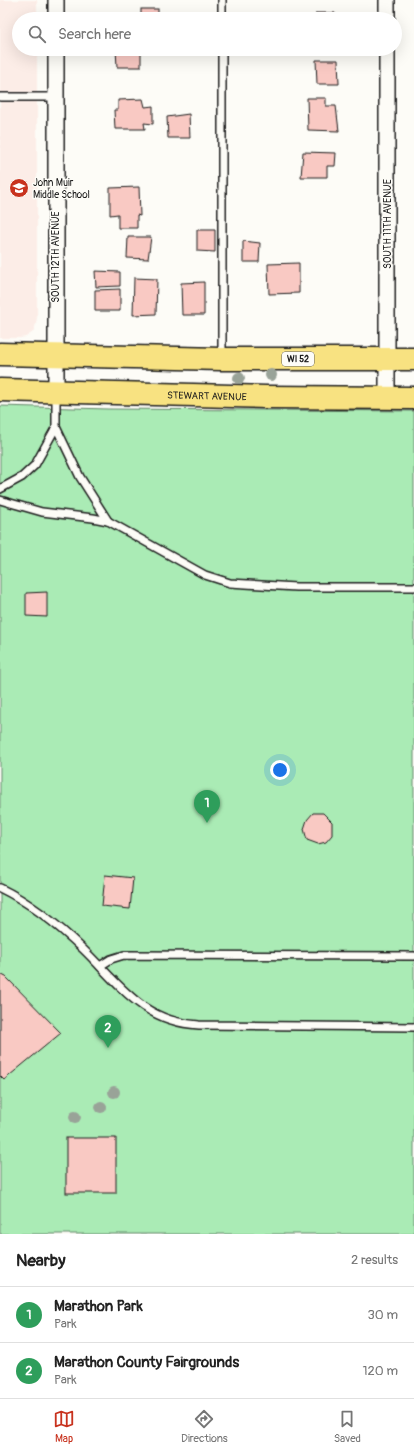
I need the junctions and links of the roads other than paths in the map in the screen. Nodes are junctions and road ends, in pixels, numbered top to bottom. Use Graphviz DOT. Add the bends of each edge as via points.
graph roads {
  1 [pos="56,0"];
  2 [pos="222,0"];
  3 [pos="388,0"];
  4 [pos="56,12"];
  5 [pos="222,12"];
  6 [pos="388,12"];
  7 [pos="56,56"];
  8 [pos="222,56"];
  9 [pos="387,56"];
  10 [pos="0,97"];
  11 [pos="55,97"];
  12 [pos="0,354"];
  13 [pos="56,356"];
  14 [pos="222,359"];
  15 [pos="387,359"];
  16 [pos="414,359"];
  17 [pos="0,390"];
  18 [pos="56,393"];
  19 [pos="387,398"];
  20 [pos="414,398"];
  21 [pos="56,427"];
  22 [pos="0,490"];
  23 [pos="0,500"];
  24 [pos="108,521"];
  25 [pos="414,587"];
  26 [pos="0,888"];
  27 [pos="414,956"];
  28 [pos="100,966"];
  29 [pos="414,1027"];
  1 -- 4 [label="street"];
  2 -- 5 [label="lane"];
  3 -- 6 [label="street"];
  7 -- 11 [label="street, SOUTH 12TH AVENUE"];
  8 -- 14 [label="lane"];
  9 -- 15 [label="street, SOUTH 11TH AVENUE"];
  10 -- 11 [label="lane"];
  11 -- 13 [label="street, SOUTH 12TH AVENUE"];
  12 -- 13 [label="main road, WI 52"];
  13 -- 14 [label="main road, WI 52"];
  13 -- 18 [label="street, SOUTH 12TH AVENUE"];
  14 -- 15 [label="main road, WI 52"];
  15 -- 16 [label="main road, WI 52"];
  15 -- 19 [label="street, SOUTH 11TH AVENUE"];
  17 -- 18 [label="main road, STEWART AVENUE"];
  18 -- 19 [label="main road, STEWART AVENUE"];
  18 -- 21 [label="lane"];
  19 -- 20 [label="main road, STEWART AVENUE"];
  21 -- 22 [label="lane" via="29,472"];
  21 -- 24 [label="lane" via="80,477"];
  23 -- 24 [label="lane" via="42,512"];
  24 -- 25 [label="lane" via="205,575 230,583 270,586"];
  26 -- 28 [label="lane" via="20,897 44,915"];
  27 -- 28 [label="lane" via="124,955"];
  28 -- 29 [label="lane" via="140,1005 163,1018 180,1023"];
}
